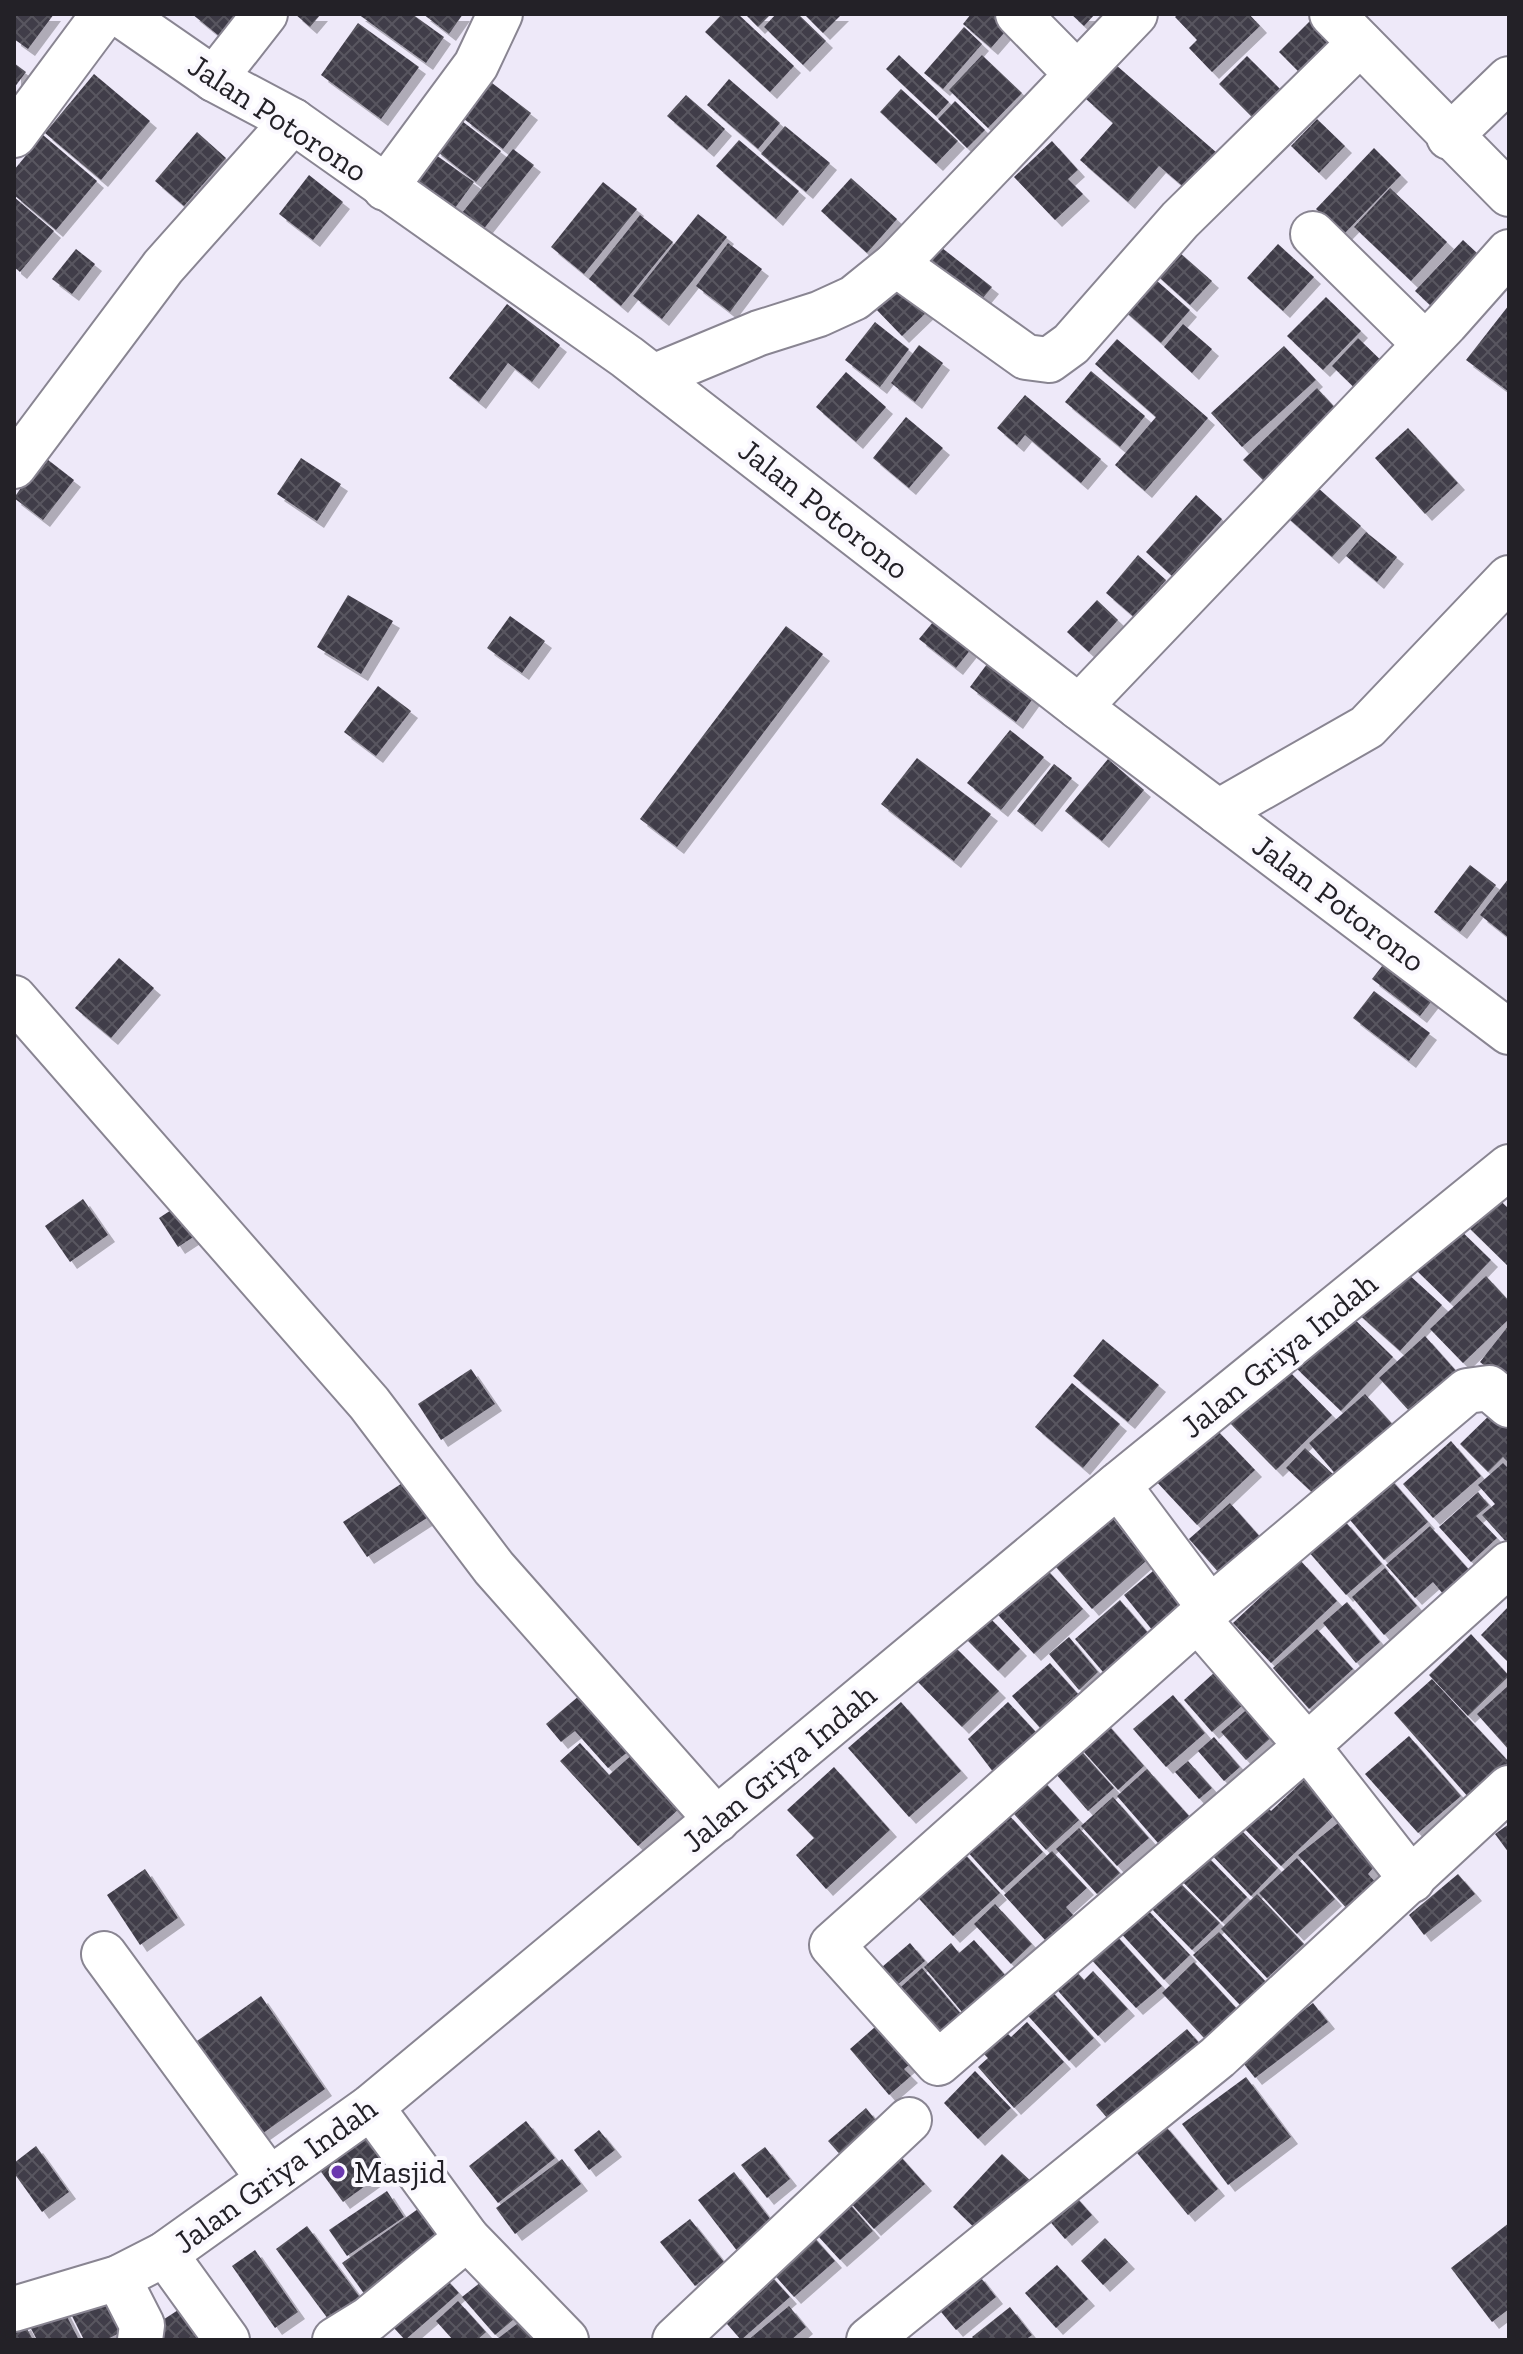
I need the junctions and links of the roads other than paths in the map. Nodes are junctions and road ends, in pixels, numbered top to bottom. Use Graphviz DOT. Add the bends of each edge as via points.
graph roads {
  1 [pos="104,14"];
  2 [pos="120,14"];
  3 [pos="265,14"];
  4 [pos="500,14"];
  5 [pos="1018,14"];
  6 [pos="1135,14"];
  7 [pos="1346,28"];
  8 [pos="1077,74"];
  9 [pos="214,79"];
  10 [pos="1509,79"];
  11 [pos="293,121"];
  12 [pos="14,135"];
  13 [pos="1449,137"];
  14 [pos="385,188"];
  15 [pos="1509,194"];
  16 [pos="1313,234"];
  17 [pos="1509,252"];
  18 [pos="896,264"];
  19 [pos="1425,344"];
  20 [pos="653,377"];
  21 [pos="14,466"];
  22 [pos="1509,578"];
  23 [pos="1079,707"];
  24 [pos="1218,812"];
  25 [pos="14,998"];
  26 [pos="1509,1032"];
  27 [pos="1509,1167"];
  28 [pos="1509,1405"];
  29 [pos="1118,1485"];
  30 [pos="1509,1564"];
  31 [pos="1205,1614"];
  32 [pos="1307,1746"];
  33 [pos="1509,1788"];
  34 [pos="717,1820"];
  35 [pos="1412,1880"];
  36 [pos="104,1954"];
  37 [pos="371,2107"];
  38 [pos="909,2120"];
  39 [pos="269,2179"];
  40 [pos="467,2238"];
  41 [pos="165,2254"];
  42 [pos="118,2278"];
  43 [pos="14,2309"];
  44 [pos="140,2340"];
  45 [pos="227,2340"];
  46 [pos="335,2340"];
  47 [pos="566,2340"];
  48 [pos="675,2340"];
  49 [pos="869,2340"];
  1 -- 12 [label="street"];
  2 -- 9 [label="street, Jalan Potorono"];
  3 -- 9 [label="street"];
  4 -- 14 [label="street" via="476,65"];
  5 -- 8 [label="street"];
  6 -- 8 [label="street"];
  7 -- 13 [label="street"];
  7 -- 18 [label="street" via="1071,344 1049,360 1026,357"];
  8 -- 18 [label="street"];
  9 -- 11 [label="street, Jalan Potorono"];
  10 -- 13 [label="street"];
  11 -- 14 [label="street, Jalan Potorono"];
  11 -- 21 [label="street" via="163,267"];
  13 -- 15 [label="street"];
  14 -- 20 [label="street, Jalan Potorono"];
  16 -- 19 [label="street"];
  17 -- 19 [label="street"];
  18 -- 20 [label="street" via="854,298 831,309"];
  19 -- 23 [label="street"];
  20 -- 23 [label="street, Jalan Potorono"];
  22 -- 24 [label="street" via="1367,727"];
  23 -- 24 [label="street, Jalan Potorono"];
  24 -- 26 [label="street, Jalan Potorono"];
  25 -- 34 [label="street" via="369,1403 494,1568"];
  27 -- 29 [label="street, Jalan Griya Indah"];
  28 -- 31 [label="street" via="1489,1388 1467,1391"];
  29 -- 31 [label="street"];
  29 -- 34 [label="street, Jalan Griya Indah"];
  30 -- 32 [label="street"];
  31 -- 32 [label="street"];
  31 -- 32 [label="street" via="832,1945 938,2063"];
  32 -- 35 [label="street"];
  33 -- 35 [label="street"];
  34 -- 37 [label="street, Jalan Griya Indah"];
  35 -- 49 [label="street" via="1218,2057"];
  36 -- 39 [label="street"];
  37 -- 39 [label="street, Jalan Griya Indah"];
  37 -- 40 [label="street"];
  38 -- 48 [label="street"];
  39 -- 41 [label="street, Jalan Griya Indah"];
  40 -- 46 [label="street" via="369,2319"];
  40 -- 47 [label="street"];
  41 -- 42 [label="street, Jalan Griya Indah"];
  41 -- 45 [label="street"];
  42 -- 43 [label="street, Jalan Griya Indah"];
  42 -- 44 [label="street" via="142,2325"];
}
